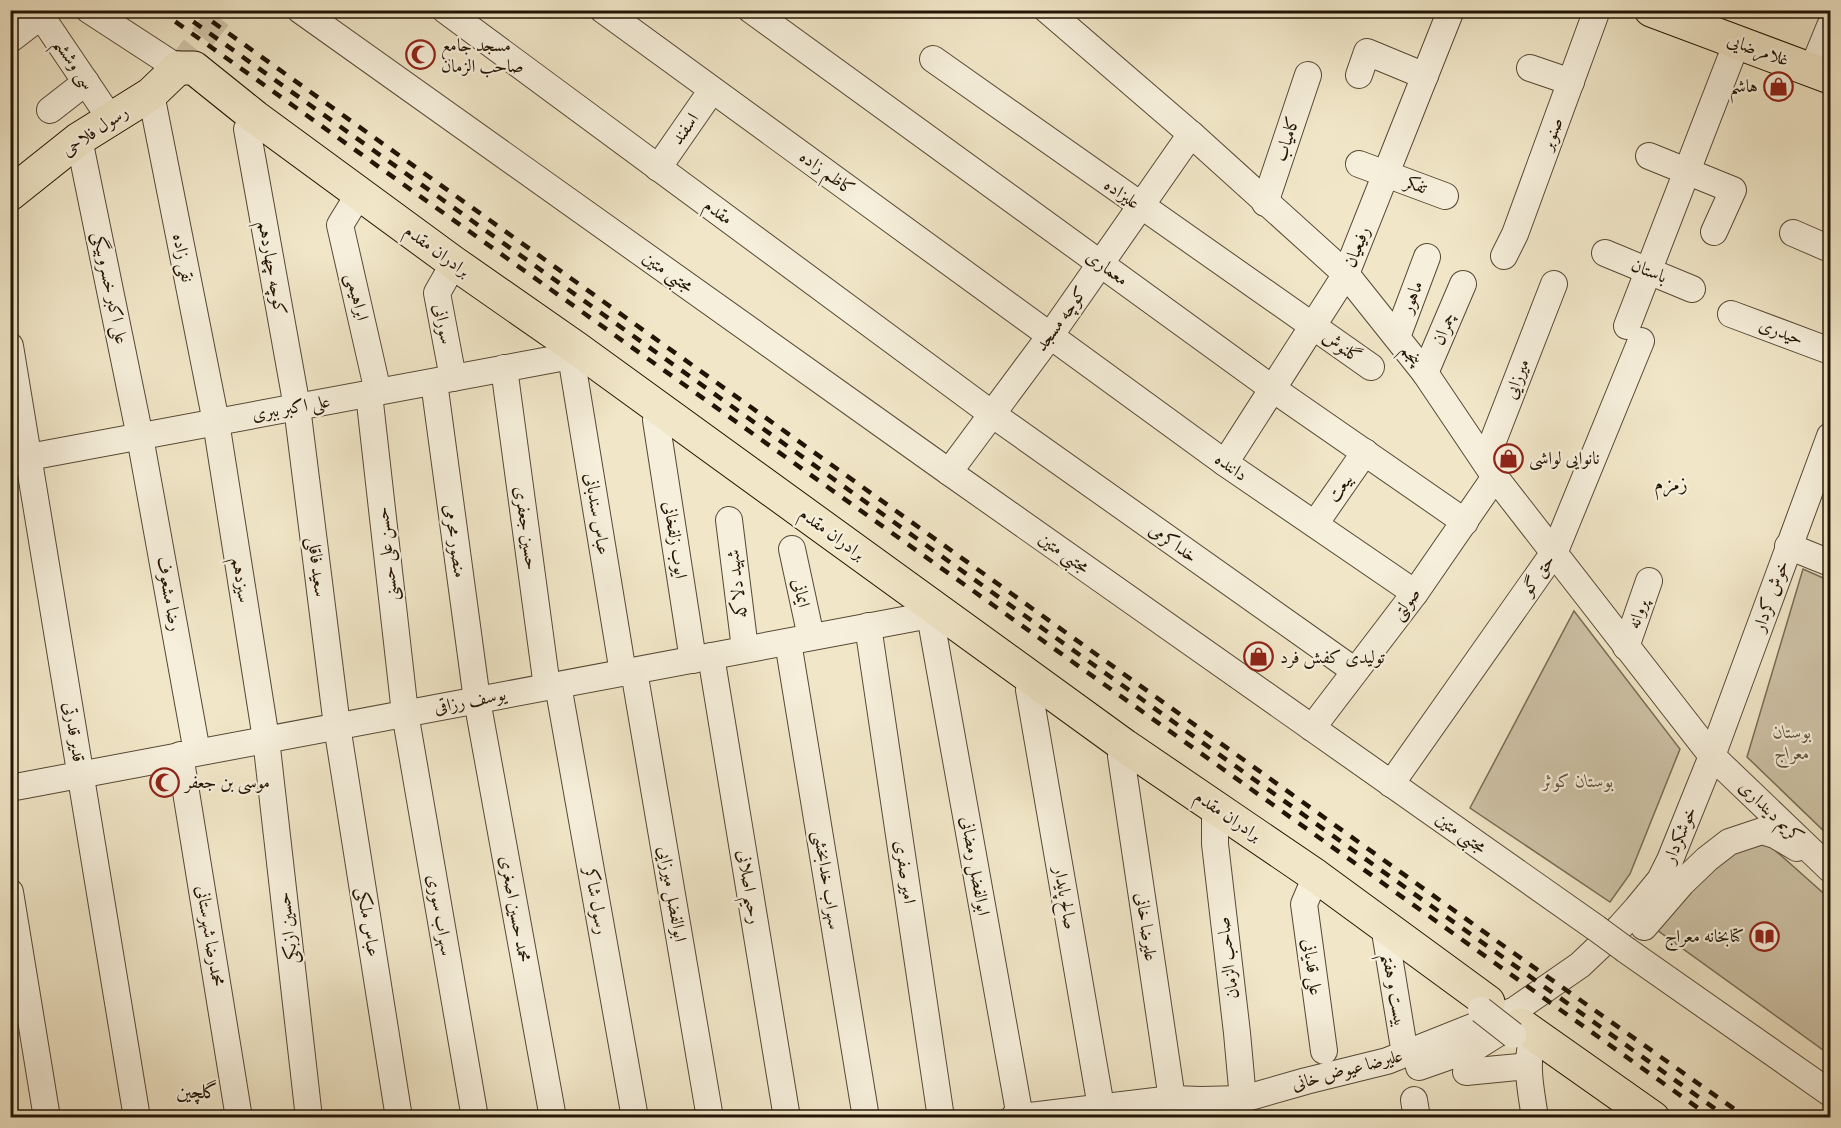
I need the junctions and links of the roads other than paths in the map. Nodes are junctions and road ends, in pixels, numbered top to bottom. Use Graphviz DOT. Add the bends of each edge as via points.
graph roads {
  1 [pos="89,10"];
  2 [pos="300,10"];
  3 [pos="445,10"];
  4 [pos="603,10"];
  5 [pos="751,10"];
  6 [pos="1047,10"];
  7 [pos="1451,10"];
  8 [pos="1652,10"];
  9 [pos="1597,11"];
  10 [pos="39,14"];
  11 [pos="1830,26"];
  12 [pos="11,39"];
  13 [pos="1737,42"];
  14 [pos="933,59"];
  15 [pos="178,68"];
  16 [pos="1530,68"];
  17 [pos="1821,73"];
  18 [pos="1308,75"];
  19 [pos="1359,75"];
  20 [pos="1425,76"];
  21 [pos="86,82"];
  22 [pos="1571,82"];
  23 [pos="712,90"];
  24 [pos="151,94"];
  25 [pos="50,110"];
  26 [pos="110,118"];
  27 [pos="251,123"];
  28 [pos="1191,135"];
  29 [pos="79,139"];
  30 [pos="1649,156"];
  31 [pos="1359,164"];
  32 [pos="658,168"];
  33 [pos="1687,171"];
  34 [pos="1386,174"];
  35 [pos="14,184"];
  36 [pos="1445,196"];
  37 [pos="356,200"];
  38 [pos="1265,202"];
  39 [pos="1141,207"];
  40 [pos="1714,232"];
  41 [pos="1793,233"];
  42 [pos="1830,249"];
  43 [pos="1605,253"];
  44 [pos="1504,256"];
  45 [pos="1427,257"];
  46 [pos="1101,264"];
  47 [pos="450,268"];
  48 [pos="1648,271"];
  49 [pos="1346,274"];
  50 [pos="1463,284"];
  51 [pos="1554,284"];
  52 [pos="1692,289"];
  53 [pos="1731,314"];
  54 [pos="1313,327"];
  55 [pos="1050,336"];
  56 [pos="1397,337"];
  57 [pos="10,346"];
  58 [pos="1830,351"];
  59 [pos="573,352"];
  60 [pos="1371,367"];
  61 [pos="504,369"];
  62 [pos="1425,373"];
  63 [pos="444,380"];
  64 [pos="1273,389"];
  65 [pos="374,393"];
  66 [pos="297,407"];
  67 [pos="992,414"];
  68 [pos="658,415"];
  69 [pos="216,422"];
  70 [pos="140,436"];
  71 [pos="1830,436"];
  72 [pos="1365,452"];
  73 [pos="20,458"];
  74 [pos="1225,463"];
  75 [pos="949,472"];
  76 [pos="1495,477"];
  77 [pos="1823,480"];
  78 [pos="729,519"];
  79 [pos="1465,522"];
  80 [pos="1315,524"];
  81 [pos="1788,546"];
  82 [pos="792,549"];
  83 [pos="1554,552"];
  84 [pos="1830,563"];
  85 [pos="1649,581"];
  86 [pos="1415,592"];
  87 [pos="934,612"];
  88 [pos="868,626"];
  89 [pos="800,639"];
  90 [pos="1626,647"];
  91 [pos="745,650"];
  92 [pos="702,658"];
  93 [pos="1355,671"];
  94 [pos="628,672"];
  95 [pos="1031,685"];
  96 [pos="552,686"];
  97 [pos="477,700"];
  98 [pos="405,713"];
  99 [pos="337,726"];
  100 [pos="1312,728"];
  101 [pos="266,739"];
  102 [pos="1123,751"];
  103 [pos="189,754"];
  104 [pos="1712,756"];
  105 [pos="80,774"];
  106 [pos="1391,784"];
  107 [pos="10,788"];
  108 [pos="1217,813"];
  109 [pos="1830,869"];
  110 [pos="1314,880"];
  111 [pos="10,892"];
  112 [pos="1643,915"];
  113 [pos="1388,935"];
  114 [pos="1485,1006"];
  115 [pos="1403,1042"];
  116 [pos="1525,1042"];
  117 [pos="1324,1051"];
  118 [pos="1466,1072"];
  119 [pos="1830,1093"];
  120 [pos="1243,1098"];
  121 [pos="1172,1099"];
  122 [pos="1202,1109"];
  123 [pos="1092,1111"];
  124 [pos="1017,1117"];
  125 [pos="47,1118"];
  126 [pos="137,1118"];
  127 [pos="239,1118"];
  128 [pos="309,1118"];
  129 [pos="399,1118"];
  130 [pos="475,1118"];
  131 [pos="553,1118"];
  132 [pos="635,1118"];
  133 [pos="710,1118"];
  134 [pos="788,1118"];
  135 [pos="866,1118"];
  136 [pos="941,1118"];
  137 [pos="1535,1118"];
  138 [pos="1625,1118"];
  139 [pos="1653,1118"];
  1 -- 15 [label="street, برادران مقدم"];
  2 -- 75 [label="street, مجتبی متین"];
  3 -- 32 [label="street, مقدم"];
  4 -- 23 [label="street, کاظم زاده"];
  5 -- 46 [label="street, معماری"];
  6 -- 28 [label="street, پنجم"];
  7 -- 20 [label="street, رفیعیان"];
  8 -- 13 [label="main road, غلامرضایی"];
  9 -- 22 [label="street, صنوبر"];
  10 -- 12 [label="street"];
  10 -- 21 [label="street, سی وششم"];
  11 -- 17 [label="street"];
  13 -- 17 [label="main road, غلامرضایی"];
  13 -- 33 [label="street, حق گو"];
  14 -- 39 [label="street, علیزاده"];
  15 -- 24 [label="main road, رسول فلاحی"];
  15 -- 27 [label="main road, برادران مقدم" via="186,81"];
  16 -- 22 [label="street"];
  18 -- 38 [label="street, کامیاب"];
  19 -- 20 [label="street" via="1367,52"];
  20 -- 34 [label="street, رفیعیان"];
  21 -- 25 [label="street"];
  21 -- 26 [label="street, سی وششم"];
  22 -- 44 [label="street, صنوبر"];
  23 -- 32 [label="street, اسفند"];
  23 -- 55 [label="street, کاظم زاده"];
  24 -- 26 [label="main road, رسول فلاحی"];
  24 -- 69 [label="street, نقی زاده"];
  26 -- 29 [label="main road, رسول فلاحی"];
  27 -- 37 [label="main road, برادران مقدم"];
  27 -- 66 [label="street, کوچه چهاردهم"];
  28 -- 38 [label="street, پنجم"];
  28 -- 39 [label="street, کوچه مسجد"];
  29 -- 35 [label="main road, رسول فلاحی"];
  29 -- 70 [label="street, علی اکبر خسروبیگی"];
  30 -- 33 [label="street"];
  31 -- 34 [label="street, تفکر"];
  32 -- 67 [label="street, مقدم"];
  33 -- 40 [label="street" via="1733,190"];
  33 -- 48 [label="street, حق گو"];
  34 -- 36 [label="street, تفکر"];
  34 -- 49 [label="street, رفیعیان"];
  37 -- 47 [label="main road, برادران مقدم"];
  37 -- 65 [label="street, ابراهیمی" via="340,225"];
  38 -- 49 [label="street, پنجم"];
  39 -- 46 [label="street, کوچه مسجد"];
  39 -- 54 [label="street, علیزاده"];
  41 -- 42 [label="street"];
  43 -- 48 [label="street, باستان"];
  45 -- 56 [label="street, ماهور"];
  46 -- 55 [label="street, کوچه مسجد"];
  46 -- 64 [label="street, معماری"];
  47 -- 59 [label="main road, برادران مقدم"];
  47 -- 63 [label="street, سورانی" via="437,293"];
  48 -- 52 [label="street, باستان"];
  48 -- 83 [label="street, حق گو" via="1634,333"];
  49 -- 54 [label="street, رفیعیان"];
  49 -- 56 [label="street, پنجم"];
  50 -- 62 [label="street, چمران"];
  51 -- 76 [label="street, میرزایی" via="1493,441"];
  53 -- 58 [label="street, حیدری"];
  54 -- 60 [label="street, گلنوش"];
  54 -- 64 [label="street, رفیعیان"];
  55 -- 67 [label="street, کوچه مسجد"];
  55 -- 74 [label="street, داننده"];
  56 -- 62 [label="street, پنجم"];
  57 -- 73 [label="street, قدیر قدرتی"];
  59 -- 61 [label="street, علی اکبر ببری"];
  59 -- 68 [label="main road, برادران مقدم"];
  59 -- 94 [label="street, عباس سندبانی"];
  61 -- 63 [label="street, علی اکبر ببری"];
  61 -- 96 [label="street, حسین جعفری"];
  62 -- 76 [label="street, پنجم"];
  63 -- 65 [label="street, علی اکبر ببری"];
  63 -- 97 [label="street, منصور محرمی"];
  64 -- 72 [label="street, معماری"];
  64 -- 74 [label="street, رفیعیان"];
  65 -- 66 [label="street, علی اکبر ببری"];
  65 -- 98 [label="street, حسن علی حسنی"];
  66 -- 69 [label="street, علی اکبر ببری"];
  66 -- 99 [label="street, سعید فاقلی"];
  67 -- 75 [label="street, کوچه مسجد"];
  67 -- 93 [label="street, خداکرمی"];
  68 -- 87 [label="main road, برادران مقدم"];
  68 -- 92 [label="street, ایوب زلفخانی"];
  69 -- 70 [label="street, علی اکبر ببری"];
  69 -- 101 [label="street, سیزدهم"];
  70 -- 73 [label="street, علی اکبر ببری"];
  70 -- 103 [label="street, رضا مشعوف"];
  71 -- 77 [label="street, خوش کردار"];
  72 -- 79 [label="street, معماری"];
  72 -- 80 [label="street, بیعت"];
  73 -- 105 [label="street, قدیر قدرتی"];
  74 -- 80 [label="street, داننده"];
  75 -- 100 [label="street, مجتبی متین"];
  76 -- 79 [label="street, صولتی"];
  76 -- 83 [label="street, پنجم"];
  77 -- 81 [label="street, خوش کردار"];
  78 -- 91 [label="street, شهید دلاکه"];
  79 -- 86 [label="street, صولتی"];
  80 -- 86 [label="street, داننده"];
  81 -- 84 [label="street"];
  81 -- 104 [label="street, خوش کردار"];
  82 -- 89 [label="street, ایمانی"];
  83 -- 90 [label="street, پنجم"];
  83 -- 106 [label="street, حق گو"];
  85 -- 90 [label="street, پروانه"];
  86 -- 93 [label="street, صولتی"];
  87 -- 88 [label="street, یوسف رزاقی"];
  87 -- 95 [label="main road, برادران مقدم"];
  87 -- 124 [label="street, ابوالفضل رمضانی"];
  88 -- 89 [label="street, یوسف رزاقی"];
  88 -- 136 [label="street, امیر صفری"];
  89 -- 91 [label="street, یوسف رزاقی"];
  89 -- 135 [label="street, سهراب خدابخشی"];
  90 -- 104 [label="street, پنجم"];
  91 -- 92 [label="street, یوسف رزاقی"];
  92 -- 94 [label="street, یوسف رزاقی"];
  92 -- 134 [label="street, رحیم اصلانی"];
  93 -- 100 [label="street, صولتی"];
  94 -- 96 [label="street, یوسف رزاقی"];
  94 -- 133 [label="street, ابوالفضل میرزایی"];
  95 -- 102 [label="main road, برادران مقدم"];
  95 -- 123 [label="street, صالح پایدار"];
  96 -- 97 [label="street, یوسف رزاقی"];
  96 -- 132 [label="street, رسول شاکر"];
  97 -- 98 [label="street, یوسف رزاقی"];
  97 -- 131 [label="street, محمد حسین اصغری"];
  98 -- 99 [label="street, یوسف رزاقی"];
  98 -- 130 [label="street, سهراب سوری"];
  99 -- 101 [label="street, یوسف رزاقی"];
  99 -- 129 [label="street, عباس ملکی"];
  100 -- 106 [label="street, مجتبی متین"];
  101 -- 103 [label="street, یوسف رزاقی"];
  101 -- 128 [label="street, حسین ازبکی"];
  102 -- 108 [label="main road, برادران مقدم"];
  102 -- 121 [label="street, علیرضا خانی"];
  103 -- 105 [label="street, یوسف رزاقی"];
  103 -- 127 [label="street, محمدرضا شهرستانی"];
  104 -- 109 [label="street, کریم دینداری"];
  104 -- 112 [label="street, خوشکردار" via="1683,831"];
  105 -- 107 [label="street, یوسف رزاقی"];
  105 -- 126 [label="street, قدیر قدرتی"];
  106 -- 119 [label="street, مجتبی متین, bridge"];
  108 -- 110 [label="main road, برادران مقدم"];
  108 -- 120 [label="street, صاحب الزمان" via="1215,844"];
  109 -- 112 [label="street" via="1775,835 1753,833 1729,842"];
  110 -- 113 [label="main road, برادران مقدم"];
  110 -- 117 [label="street, علی قدیانی" via="1304,904"];
  111 -- 125 [label="street"];
  112 -- 120 [label="street, علیرضا عیوض خانی" via="1620,927 1580,965 1515,1010 1387,1061"];
  113 -- 114 [label="main road, برادران مقدم"];
  113 -- 115 [label="street, بیست و هفتم"];
  114 -- 116 [label="street, bridge"];
  116 -- 118 [label="street"];
  116 -- 137 [label="street"];
  116 -- 138 [label="main road"];
  116 -- 139 [label="main road"];
  120 -- 122 [label="street, علیرضا عیوض خانی"];
  121 -- 122 [label="street, علیرضا عیوض خانی"];
  121 -- 123 [label="street, علیرضا عیوض خانی"];
  123 -- 124 [label="street, علیرضا عیوض خانی"];
}
